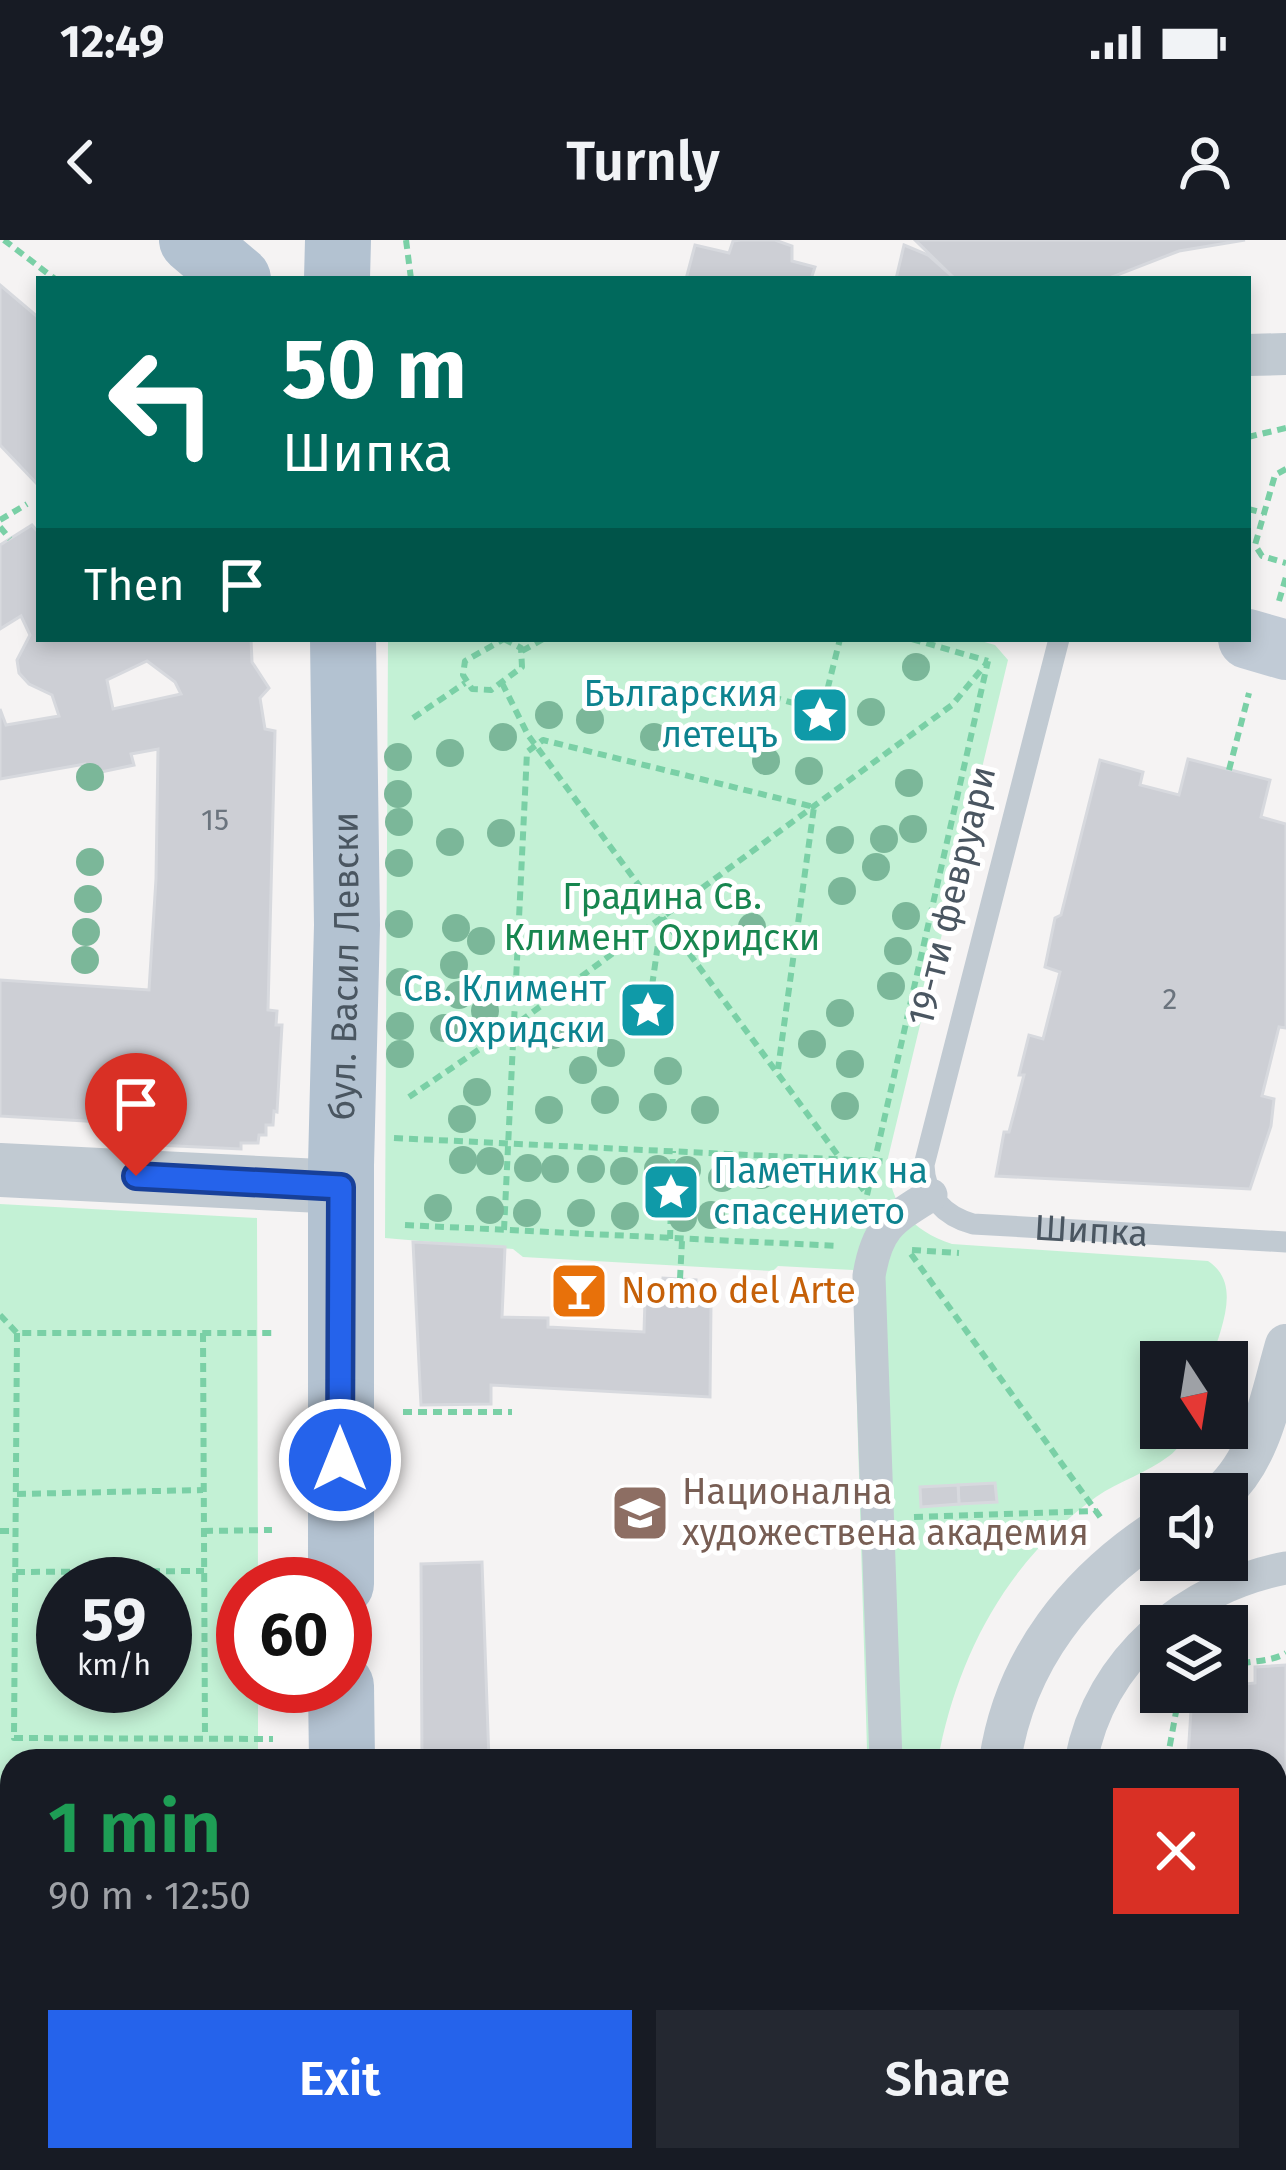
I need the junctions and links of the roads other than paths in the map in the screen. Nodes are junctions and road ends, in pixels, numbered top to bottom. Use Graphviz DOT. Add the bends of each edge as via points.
graph roads {
  1 [pos="191,240"];
  2 [pos="338,240"];
  3 [pos="234,276"];
  4 [pos="337,276"];
  5 [pos="1286,354"];
  6 [pos="1251,355"];
  7 [pos="343,642"];
  8 [pos="1058,642"];
  9 [pos="0,1170"];
  10 [pos="926,1177"];
  11 [pos="341,1187"];
  12 [pos="1286,1243"];
  13 [pos="1286,1345"];
  14 [pos="1240,1473"];
  15 [pos="1140,1541"];
  16 [pos="340,1557"];
  17 [pos="1286,1568"];
  18 [pos="341,1713"];
  19 [pos="342,1749"];
  20 [pos="886,1749"];
  21 [pos="1003,1749"];
  22 [pos="1085,1749"];
  1 -- 3 [label="main road"];
  2 -- 4 [label="main road"];
  5 -- 6 [label="street"];
  7 -- 11 [label="main road, бул. Васил Левски"];
  8 -- 10 [label="lane, 19-ти февруари"];
  9 -- 11 [label="street"];
  10 -- 12 [label="lane, Шипка" via="957,1220 973,1225"];
  10 -- 20 [label="street" via="887,1222 868,1276"];
  11 -- 16 [label="main road, бул. Васил Левски"];
  13 -- 14 [label="street"];
  15 -- 21 [label="street" via="1096,1576 1046,1637"];
  17 -- 22 [label="street" via="1222,1587 1144,1641 1106,1693"];
  18 -- 19 [label="main road"];
}
